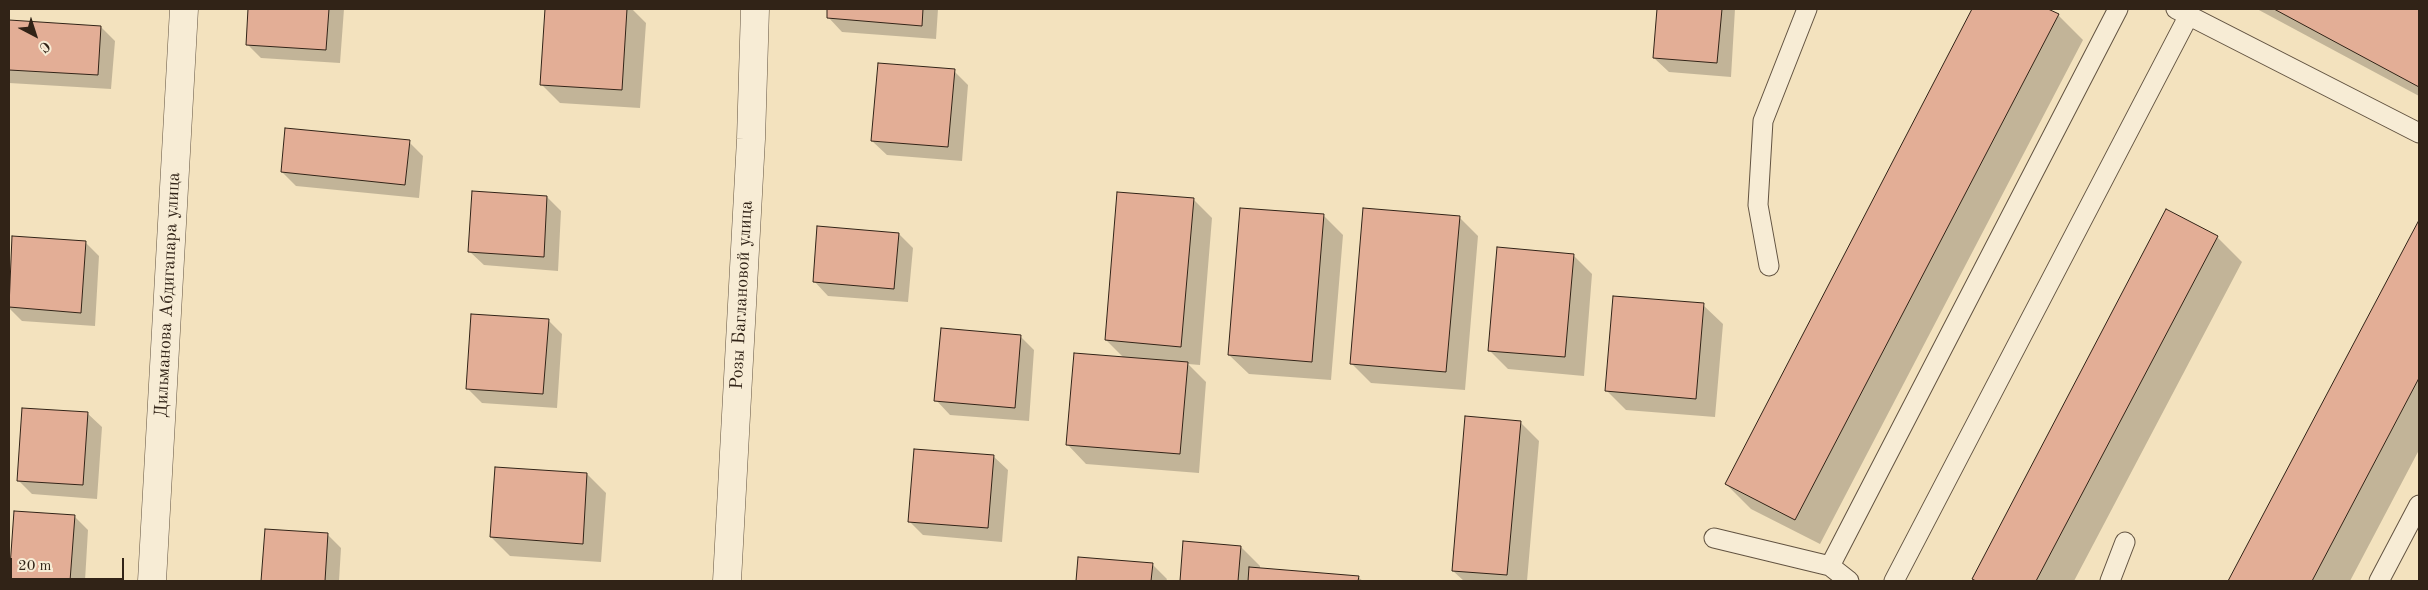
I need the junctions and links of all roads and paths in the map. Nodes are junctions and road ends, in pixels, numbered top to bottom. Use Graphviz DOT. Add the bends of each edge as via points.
graph roads {
  1 [pos="184,9"];
  2 [pos="755,9"];
  3 [pos="1807,9"];
  4 [pos="2118,9"];
  5 [pos="2182,12"];
  6 [pos="2419,133"];
  7 [pos="1769,266"];
  8 [pos="2419,505"];
  9 [pos="1714,538"];
  10 [pos="2125,542"];
  11 [pos="1830,566"];
  12 [pos="152,581"];
  13 [pos="727,581"];
  14 [pos="1849,581"];
  15 [pos="1894,581"];
  16 [pos="2110,581"];
  17 [pos="2379,581"];
  1 -- 12 [label="street, Дильманова Абдигапара улица"];
  2 -- 13 [label="street, Розы Баглановой улица"];
  3 -- 7 [label="lane" via="1763,121 1758,205"];
  4 -- 11 [label="lane"];
  5 -- 6 [label="lane"];
  5 -- 15 [label="lane"];
  8 -- 17 [label="lane"];
  9 -- 11 [label="lane"];
  10 -- 16 [label="lane"];
  11 -- 14 [label="lane"];
}
